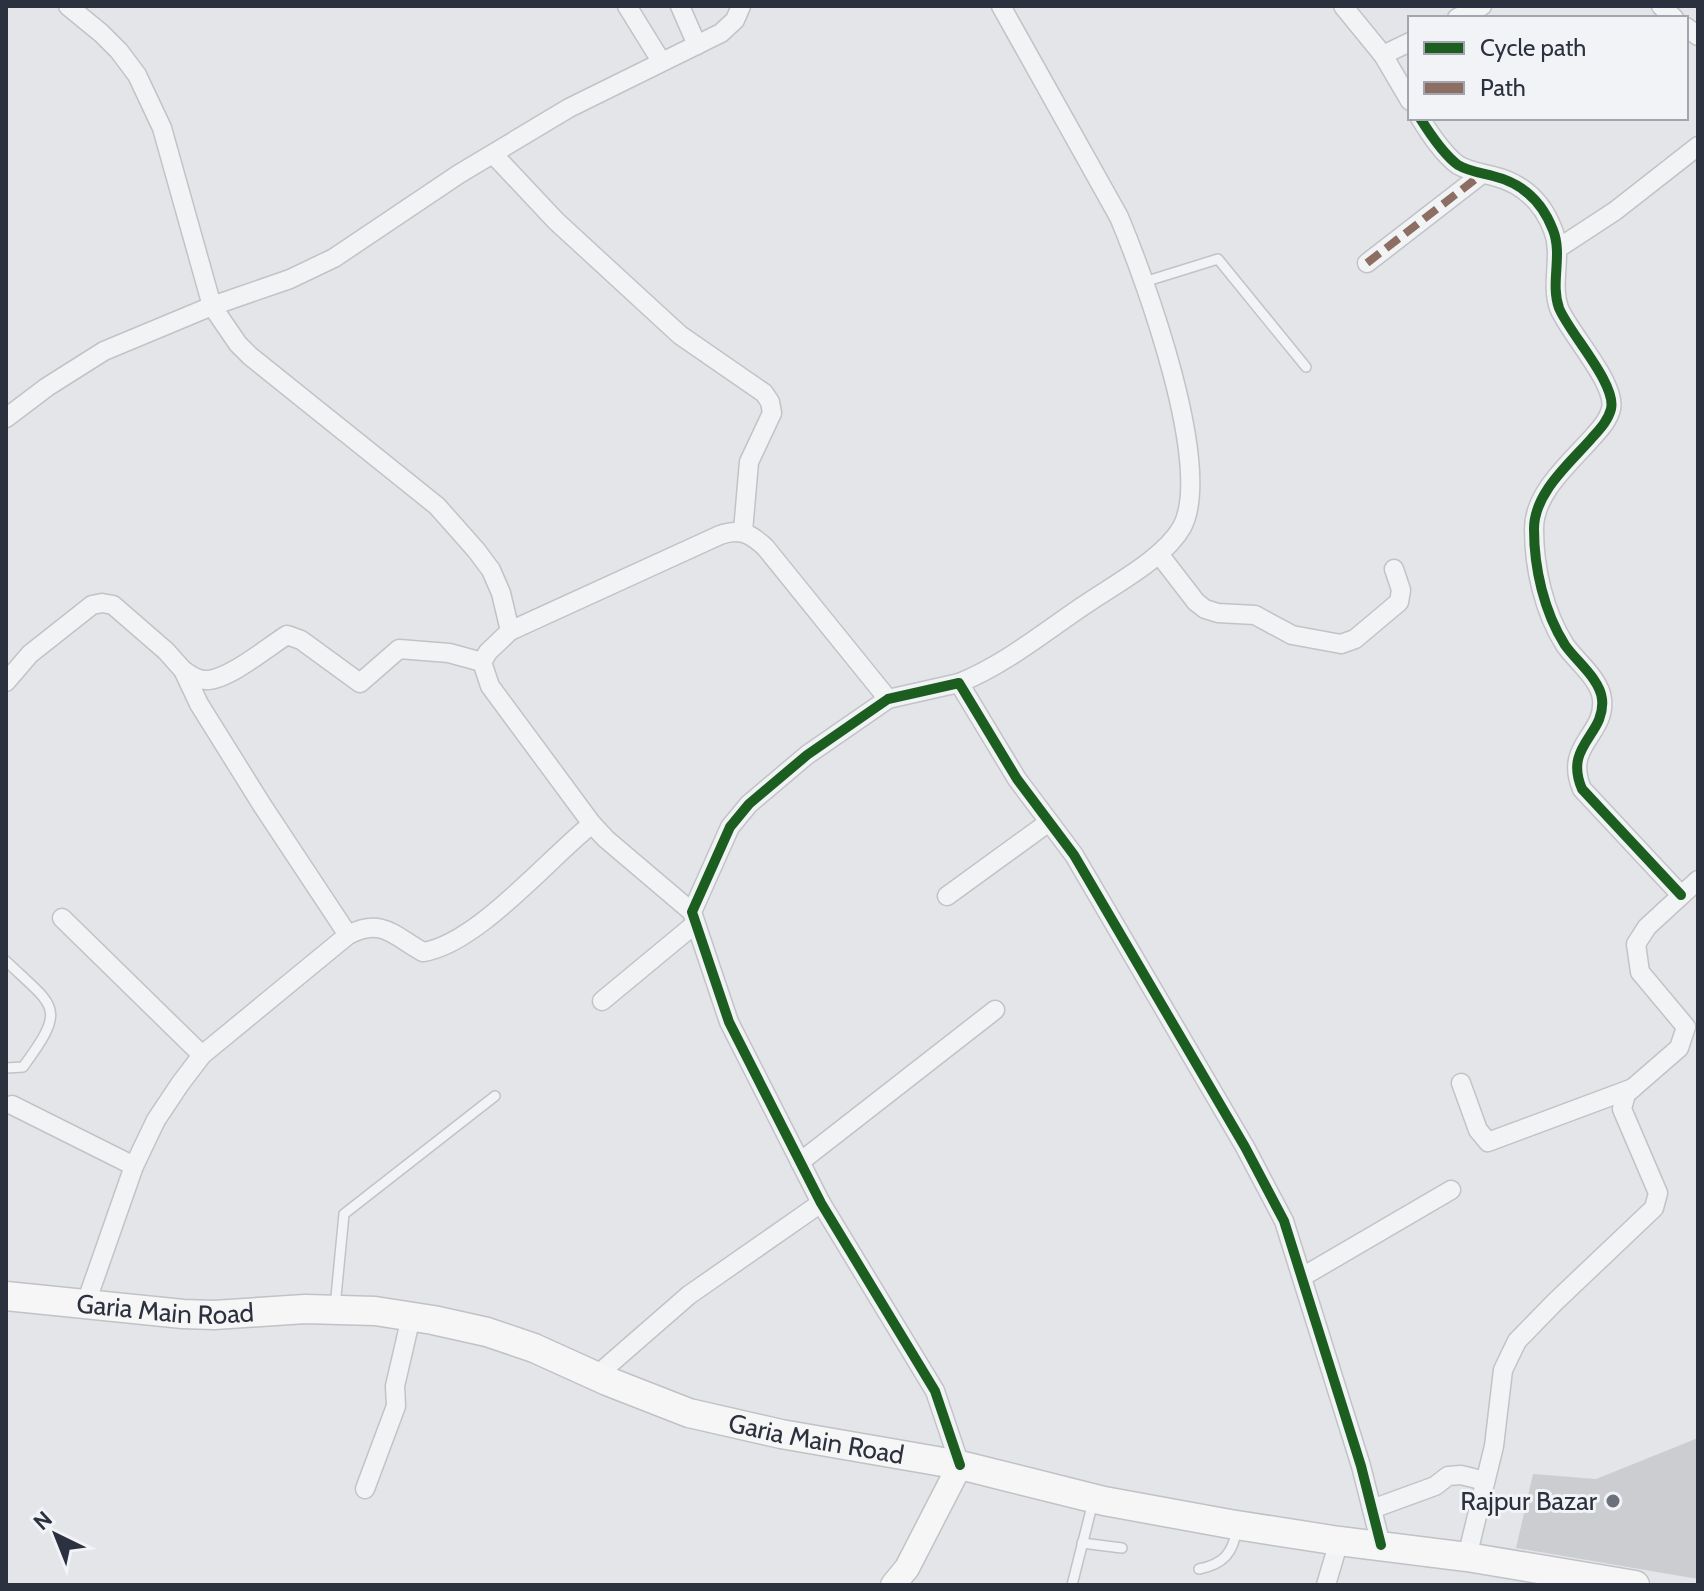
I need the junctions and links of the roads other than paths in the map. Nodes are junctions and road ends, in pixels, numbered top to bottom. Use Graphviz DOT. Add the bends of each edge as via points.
graph roads {
  1 [pos="68,6"];
  2 [pos="627,6"];
  3 [pos="680,6"];
  4 [pos="741,6"];
  5 [pos="1001,6"];
  6 [pos="1343,6"];
  7 [pos="1482,6"];
  8 [pos="1461,16"];
  9 [pos="1408,43"];
  10 [pos="697,45"];
  11 [pos="1383,55"];
  12 [pos="661,61"];
  13 [pos="1408,98"];
  14 [pos="1421,120"];
  15 [pos="1698,146"];
  16 [pos="493,154"];
  17 [pos="1482,174"];
  18 [pos="1557,249"];
  19 [pos="1367,263"];
  20 [pos="1144,282"];
  21 [pos="212,306"];
  22 [pos="1306,367"];
  23 [pos="6,418"];
  24 [pos="743,531"];
  25 [pos="1159,554"];
  26 [pos="1394,569"];
  27 [pos="510,631"];
  28 [pos="482,662"];
  29 [pos="183,670"];
  30 [pos="6,682"];
  31 [pos="959,683"];
  32 [pos="888,699"];
  33 [pos="1049,822"];
  34 [pos="592,824"];
  35 [pos="1698,880"];
  36 [pos="1681,895"];
  37 [pos="947,896"];
  38 [pos="62,918"];
  39 [pos="694,918"];
  40 [pos="348,935"];
  41 [pos="6,961"];
  42 [pos="602,1001"];
  43 [pos="995,1010"];
  44 [pos="202,1055"];
  45 [pos="6,1068"];
  46 [pos="1461,1083"];
  47 [pos="1633,1088"];
  48 [pos="495,1096"];
  49 [pos="12,1105"];
  50 [pos="800,1162"];
  51 [pos="134,1166"];
  52 [pos="1451,1190"];
  53 [pos="821,1203"];
  54 [pos="1302,1277"];
  55 [pos="6,1296"];
  56 [pos="86,1303"];
  57 [pos="335,1310"];
  58 [pos="411,1317"];
  59 [pos="596,1376"];
  60 [pos="960,1465"];
  61 [pos="1485,1481"];
  62 [pos="365,1489"];
  63 [pos="1094,1498"];
  64 [pos="1372,1509"];
  65 [pos="1238,1525"];
  66 [pos="1339,1541"];
  67 [pos="1082,1543"];
  68 [pos="1381,1545"];
  69 [pos="1122,1548"];
  70 [pos="1467,1557"];
  71 [pos="1199,1569"];
  72 [pos="893,1585"];
  73 [pos="1072,1585"];
  74 [pos="1326,1585"];
  75 [pos="1635,1585"];
  1 -- 21 [label="street" via="119,51 144,88 162,128"];
  2 -- 12 [label="street"];
  3 -- 10 [label="street"];
  4 -- 10 [label="street" via="721,33"];
  5 -- 20 [label="street" via="1119,217"];
  6 -- 11 [label="street"];
  7 -- 8 [label="street"];
  9 -- 11 [label="street"];
  10 -- 12 [label="street"];
  11 -- 13 [label="street"];
  12 -- 16 [label="street"];
  14 -- 17 [label="street" via="1458,165"];
  15 -- 18 [label="street"];
  16 -- 21 [label="street" via="334,258"];
  16 -- 24 [label="street" via="556,221 680,335 770,402 772,413 749,462"];
  17 -- 18 [label="street" via="1519,185 1532,197 1554,232"];
  17 -- 19 [label="street"];
  18 -- 36 [label="street" via="1559,306 1608,388 1612,406 1605,423 1544,493 1534,526 1538,574 1551,621 1600,688 1603,700 1577,758 1576,775 1582,789"];
  20 -- 22 [label="lane" via="1218,259"];
  20 -- 25 [label="street" via="1184,415 1189,455 1190,506 1181,528"];
  21 -- 23 [label="street" via="104,351"];
  21 -- 27 [label="street" via="250,356 437,506 491,570"];
  24 -- 27 [label="street" via="720,535"];
  24 -- 32 [label="street" via="765,547"];
  25 -- 26 [label="street" via="1205,609 1255,615 1292,635 1341,644 1355,639 1399,602"];
  25 -- 31 [label="street" via="1002,661"];
  27 -- 28 [label="street"];
  28 -- 29 [label="street" via="399,649 360,683 287,635 223,676 207,680"];
  28 -- 34 [label="street" via="490,686"];
  29 -- 30 [label="street" via="113,605 102,603 92,605 30,654"];
  29 -- 40 [label="street" via="199,704"];
  31 -- 32 [label="street"];
  31 -- 33 [label="street"];
  32 -- 39 [label="street" via="807,755 749,804 730,827"];
  33 -- 37 [label="street"];
  33 -- 54 [label="street" via="1074,855 1265,1183"];
  34 -- 39 [label="street"];
  34 -- 40 [label="street" via="505,904 434,950 423,952 383,928 371,926"];
  35 -- 36 [label="street"];
  36 -- 47 [label="street" via="1636,944 1640,972 1686,1027 1684,1038"];
  38 -- 44 [label="street"];
  39 -- 42 [label="street"];
  39 -- 50 [label="street" via="729,1022"];
  40 -- 44 [label="street"];
  41 -- 45 [label="lane" via="52,1010 50,1025 23,1067"];
  43 -- 50 [label="street"];
  44 -- 51 [label="street" via="156,1120"];
  46 -- 47 [label="street" via="1478,1130 1488,1142"];
  47 -- 61 [label="street" via="1622,1109 1658,1193 1654,1208 1517,1341 1503,1370"];
  48 -- 57 [label="lane" via="344,1214"];
  49 -- 51 [label="street"];
  50 -- 53 [label="street"];
  51 -- 56 [label="street"];
  52 -- 54 [label="street"];
  53 -- 59 [label="street" via="689,1295"];
  53 -- 60 [label="street" via="935,1391"];
  54 -- 64 [label="street"];
  55 -- 56 [label="main road, Garia Main Road"];
  56 -- 57 [label="main road, Garia Main Road" via="199,1314"];
  57 -- 58 [label="main road, Garia Main Road"];
  58 -- 59 [label="main road, Garia Main Road" via="487,1332"];
  58 -- 62 [label="street" via="395,1386 396,1406"];
  59 -- 60 [label="main road, Garia Main Road" via="689,1413"];
  60 -- 63 [label="main road, Garia Main Road"];
  60 -- 72 [label="main road"];
  61 -- 64 [label="street" via="1448,1476"];
  61 -- 70 [label="street"];
  63 -- 65 [label="main road, Garia Main Road"];
  63 -- 67 [label="lane"];
  64 -- 68 [label="street"];
  65 -- 66 [label="main road, Garia Main Road"];
  65 -- 71 [label="lane" via="1225,1560"];
  66 -- 68 [label="main road, Garia Main Road"];
  66 -- 74 [label="street"];
  67 -- 69 [label="lane"];
  67 -- 73 [label="lane"];
  68 -- 70 [label="main road, Garia Main Road"];
  70 -- 75 [label="main road, Garia Main Road"];
}
